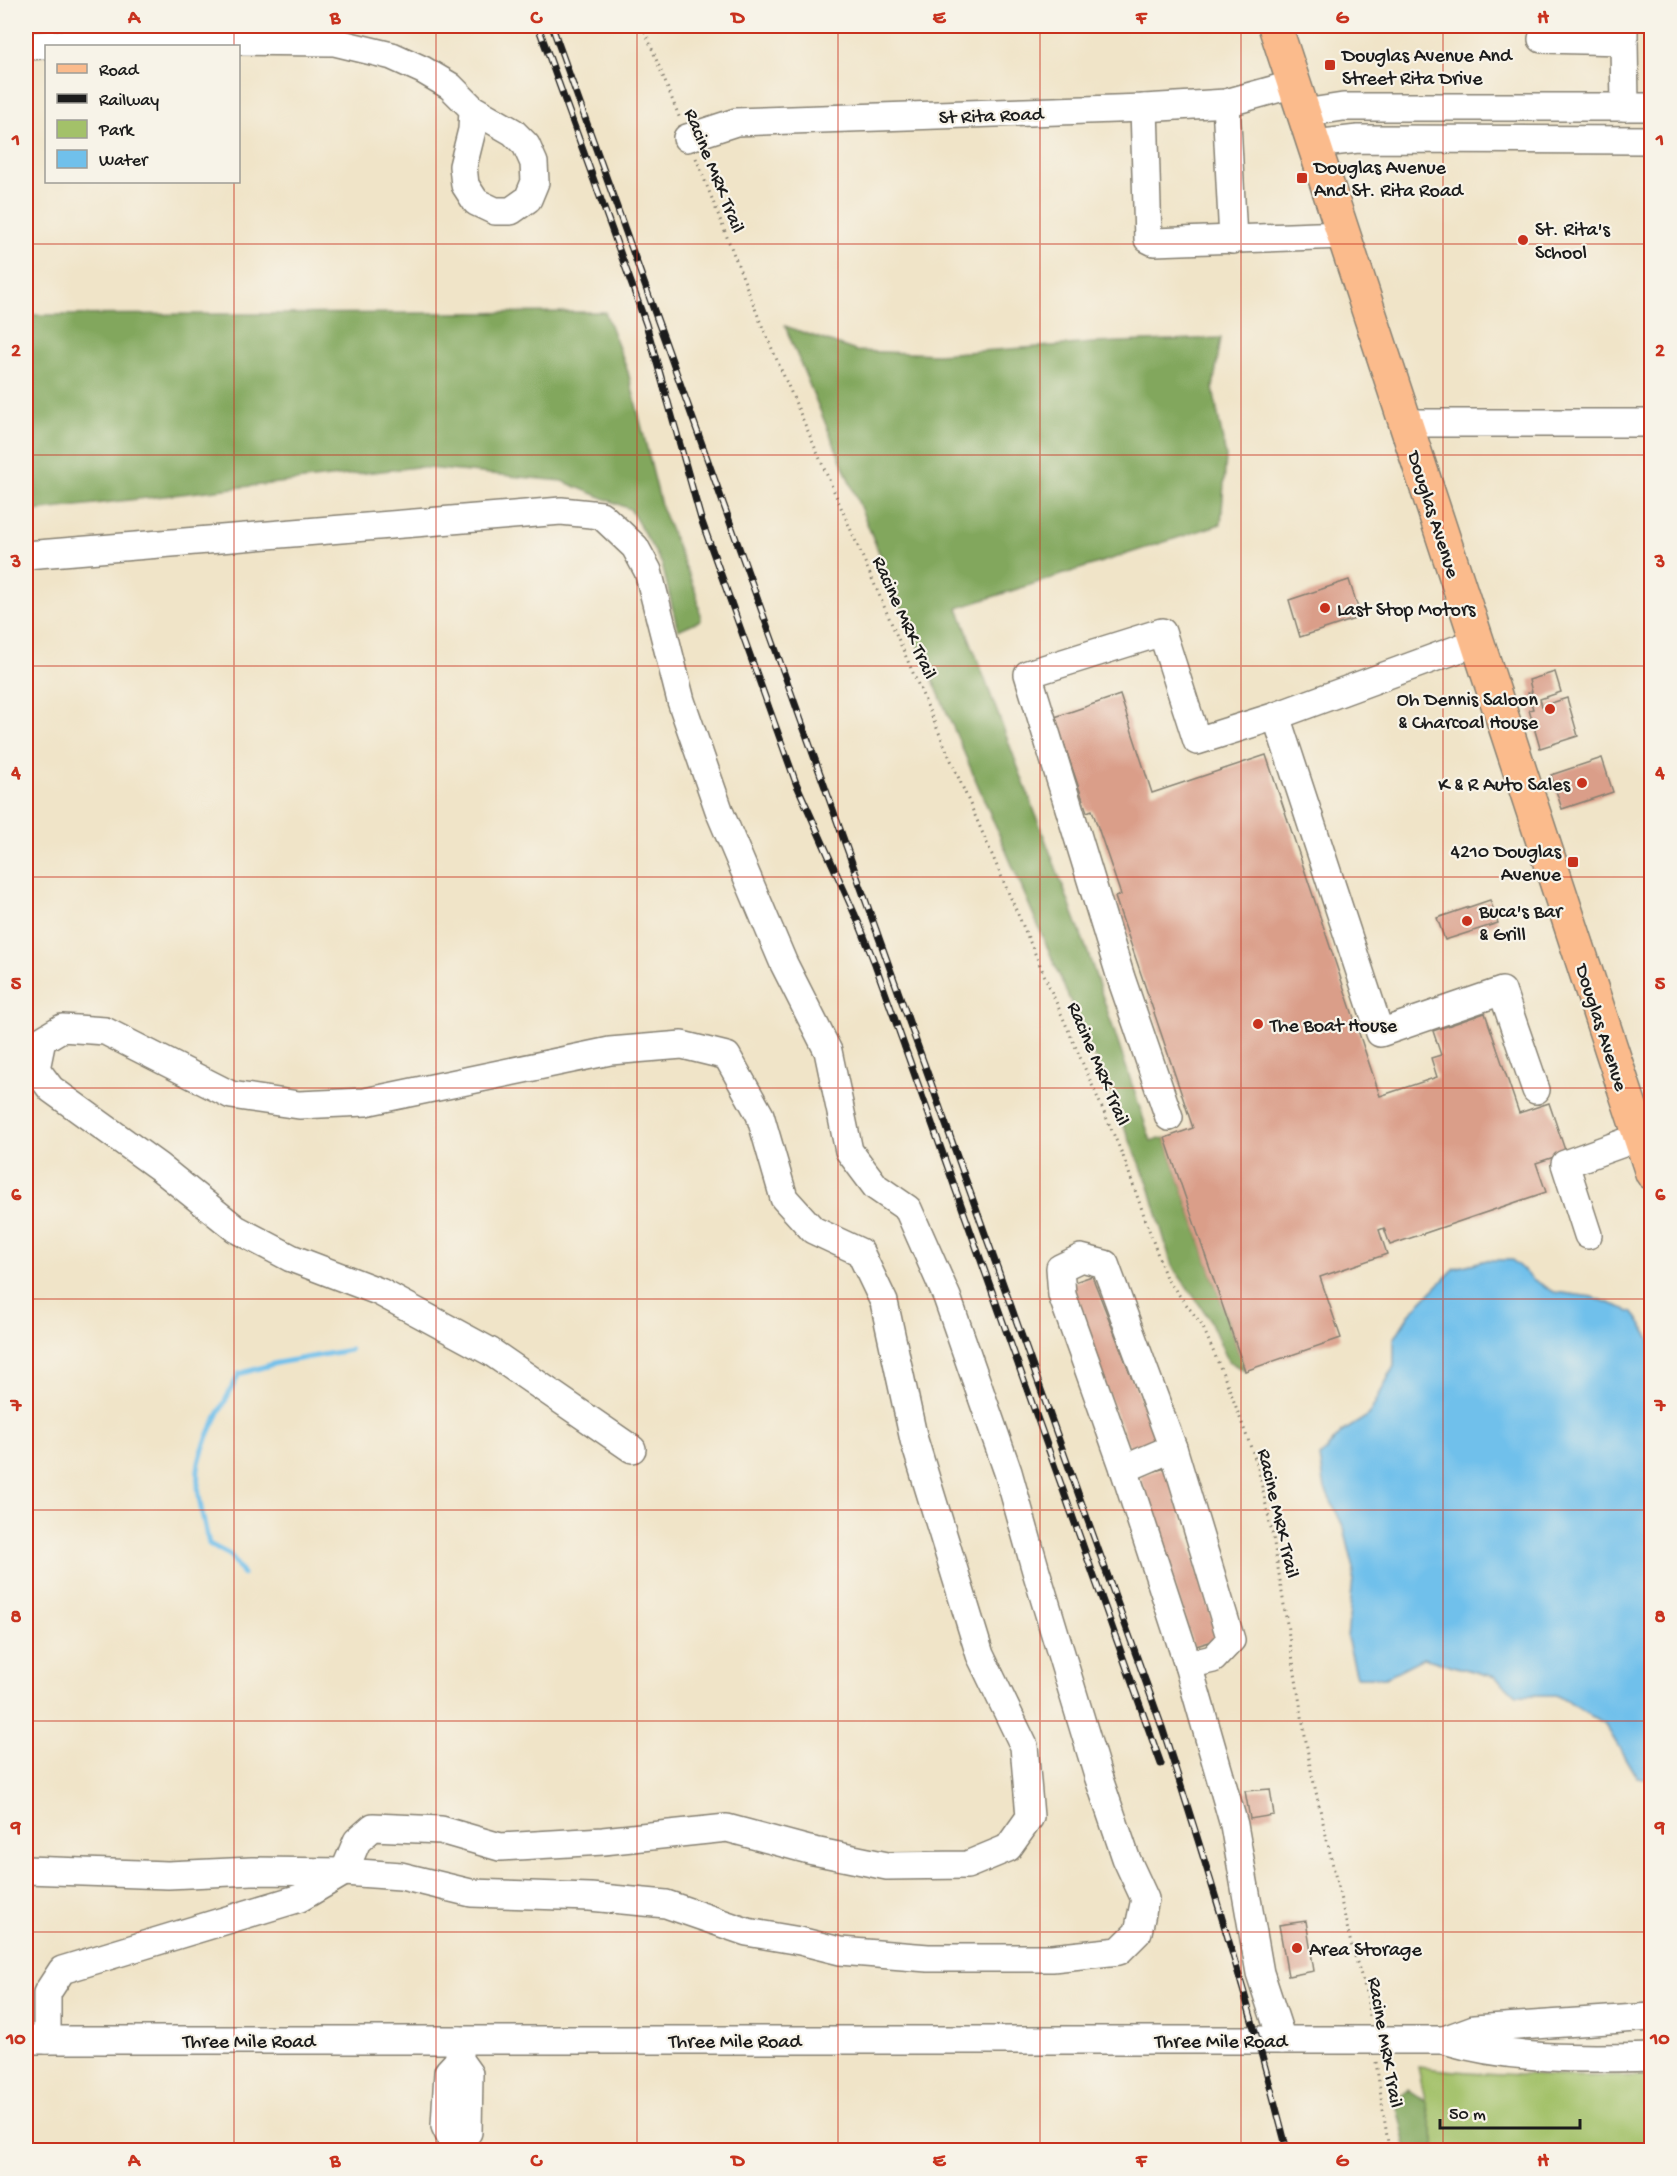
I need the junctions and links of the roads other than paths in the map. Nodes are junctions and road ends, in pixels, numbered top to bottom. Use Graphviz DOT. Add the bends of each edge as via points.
graph roads {
  1 [pos="1275,26"];
  2 [pos="1624,33"];
  3 [pos="1542,39"];
  4 [pos="26,46"];
  5 [pos="1299,98"];
  6 [pos="1226,104"];
  7 [pos="1638,107"];
  8 [pos="1144,108"];
  9 [pos="473,109"];
  10 [pos="687,138"];
  11 [pos="1652,140"];
  12 [pos="1314,144"];
  13 [pos="1343,235"];
  14 [pos="1233,240"];
  15 [pos="1405,423"];
  16 [pos="1652,423"];
  17 [pos="26,555"];
  18 [pos="1477,642"];
  19 [pos="1276,716"];
  20 [pos="1536,1090"];
  21 [pos="1169,1117"];
  22 [pos="1640,1137"];
  23 [pos="1652,1173"];
  24 [pos="1588,1235"];
  25 [pos="1173,1448"];
  26 [pos="632,1449"];
  27 [pos="1124,1469"];
  28 [pos="1188,1665"];
  29 [pos="26,1870"];
  30 [pos="344,1872"];
  31 [pos="1652,2017"];
  32 [pos="36,2040"];
  33 [pos="1281,2040"];
  34 [pos="1444,2040"];
  35 [pos="459,2050"];
  36 [pos="1652,2057"];
  37 [pos="452,2148"];
  1 -- 5 [label="main road, Douglas Avenue"];
  2 -- 3 [label="street"];
  2 -- 7 [label="street"];
  4 -- 9 [label="street" via="124,40 334,42 392,56 423,70 450,86"];
  5 -- 6 [label="street, St Rita Road"];
  5 -- 7 [label="street, St Rita Road" via="1343,107"];
  5 -- 12 [label="main road, Douglas Avenue"];
  6 -- 8 [label="street, St Rita Road"];
  6 -- 14 [label="street"];
  8 -- 10 [label="street, St Rita Road" via="736,122"];
  8 -- 14 [label="street" via="1148,239"];
  11 -- 12 [label="street" via="1358,139"];
  12 -- 13 [label="main road, Douglas Avenue"];
  13 -- 14 [label="street"];
  13 -- 15 [label="main road, Douglas Avenue"];
  15 -- 16 [label="street"];
  15 -- 18 [label="main road, Douglas Avenue"];
  17 -- 30 [label="street" via="561,511 601,516 635,547 648,571 681,701 720,813 784,964 828,1050 849,1151 876,1187 908,1209 947,1298 1008,1472 1098,1776 1126,1858 1145,1899 1138,1932 1119,1951 1052,1958 928,1958 840,1951 747,1932 666,1904 471,1893 401,1876"];
  18 -- 19 [label="street"];
  18 -- 22 [label="main road, Douglas Avenue"];
  19 -- 20 [label="street" via="1380,1033 1502,991"];
  19 -- 21 [label="street" via="1197,741 1162,632 1028,674 1121,978"];
  22 -- 23 [label="main road, Douglas Avenue"];
  22 -- 24 [label="street" via="1565,1164"];
  25 -- 27 [label="street"];
  25 -- 27 [label="street" via="1105,1264 1081,1258 1060,1268 1062,1295"];
  25 -- 28 [label="street" via="1231,1640 1213,1659"];
  26 -- 30 [label="street" via="491,1352 380,1292 291,1258 236,1229 51,1089 36,1069 42,1040 62,1028 105,1031 231,1095 299,1105 365,1102 610,1051 682,1045 727,1056 760,1115 784,1198 813,1230 860,1252 884,1302 914,1440 980,1655 1024,1746 1030,1817 1008,1848 968,1864 887,1866 727,1828 500,1847 441,1830 373,1827 357,1841"];
  27 -- 28 [label="street"];
  28 -- 33 [label="street" via="1234,1825 1260,1973"];
  29 -- 30 [label="street" via="168,1875"];
  30 -- 32 [label="street" via="300,1899 62,1970 47,1994"];
  31 -- 34 [label="street, Three Mile Road" via="1474,2029"];
  32 -- 35 [label="street, Three Mile Road"];
  33 -- 34 [label="street, Three Mile Road"];
  33 -- 35 [label="street, Three Mile Road"];
  34 -- 36 [label="street, Three Mile Road" via="1476,2049 1572,2059"];
  35 -- 37 [label="street" via="469,2074 468,2132"];
}
